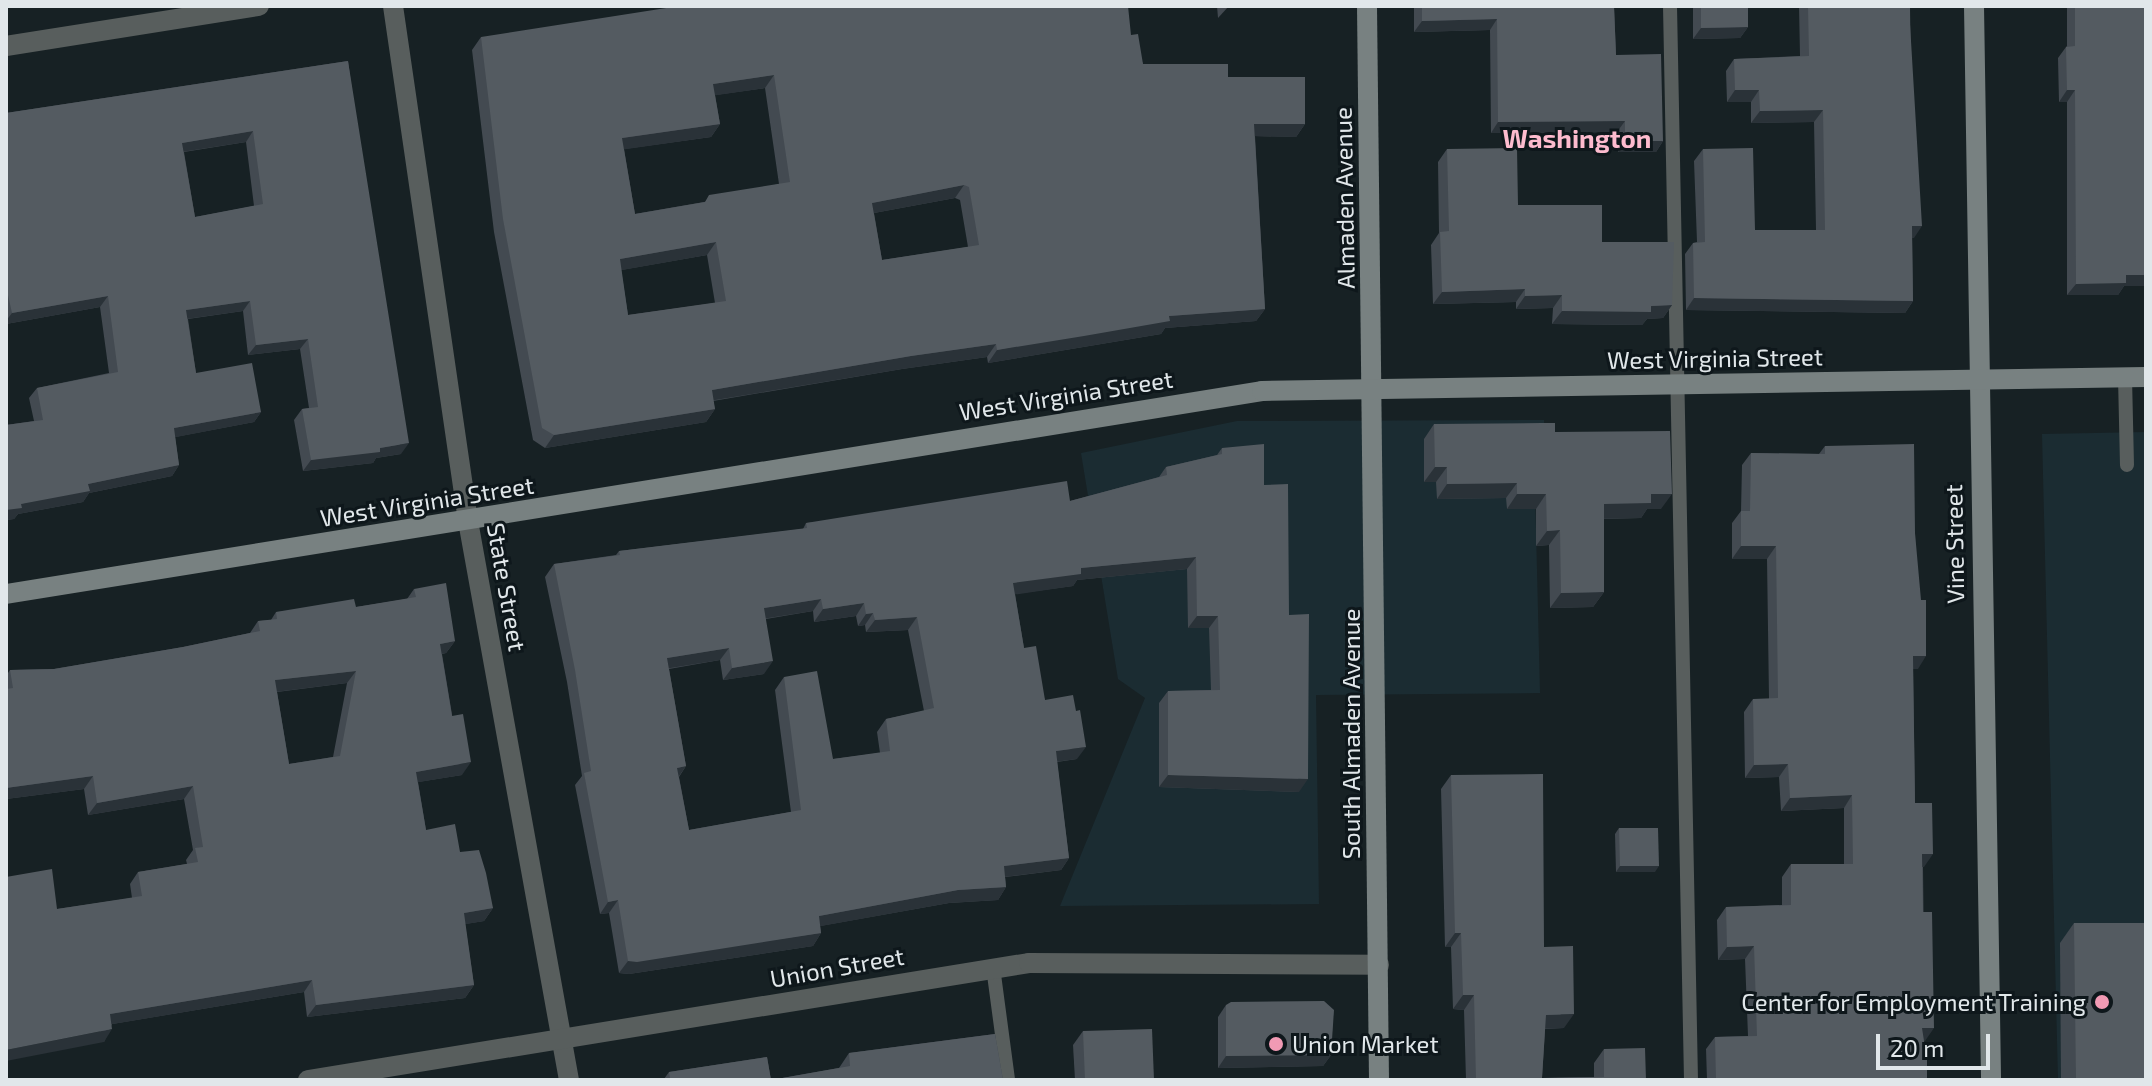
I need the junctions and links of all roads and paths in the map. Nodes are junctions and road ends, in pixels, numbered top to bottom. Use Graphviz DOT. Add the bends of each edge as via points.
graph roads {
  1 [pos="259,6"];
  2 [pos="393,6"];
  3 [pos="1367,6"];
  4 [pos="1670,6"];
  5 [pos="1974,6"];
  6 [pos="6,46"];
  7 [pos="2136,377"];
  8 [pos="1977,380"];
  9 [pos="1676,384"];
  10 [pos="1374,389"];
  11 [pos="2127,465"];
  12 [pos="468,521"];
  13 [pos="6,594"];
  14 [pos="1379,965"];
  15 [pos="993,967"];
  16 [pos="563,1039"];
  17 [pos="308,1080"];
  18 [pos="569,1080"];
  19 [pos="1008,1080"];
  20 [pos="1379,1080"];
  21 [pos="1691,1080"];
  22 [pos="1991,1080"];
  1 -- 6 [label="street"];
  2 -- 12 [label="street, State Street"];
  3 -- 10 [label="main road, Almaden Avenue"];
  4 -- 9 [label="lane"];
  5 -- 8 [label="main road, Vine Street"];
  7 -- 8 [label="main road, West Virginia Street"];
  7 -- 11 [label="lane"];
  8 -- 9 [label="main road, West Virginia Street"];
  8 -- 22 [label="main road, Vine Street"];
  9 -- 10 [label="main road, West Virginia Street"];
  9 -- 21 [label="lane"];
  10 -- 12 [label="main road, West Virginia Street" via="1262,391 1180,402"];
  10 -- 14 [label="main road, South Almaden Avenue"];
  12 -- 13 [label="main road, West Virginia Street"];
  12 -- 16 [label="street, State Street"];
  14 -- 15 [label="street, Union Street"];
  14 -- 20 [label="main road, South Almaden Avenue"];
  15 -- 16 [label="street, Union Street"];
  15 -- 19 [label="lane"];
  16 -- 17 [label="street, Union Street"];
  16 -- 18 [label="street, State Street"];
}
